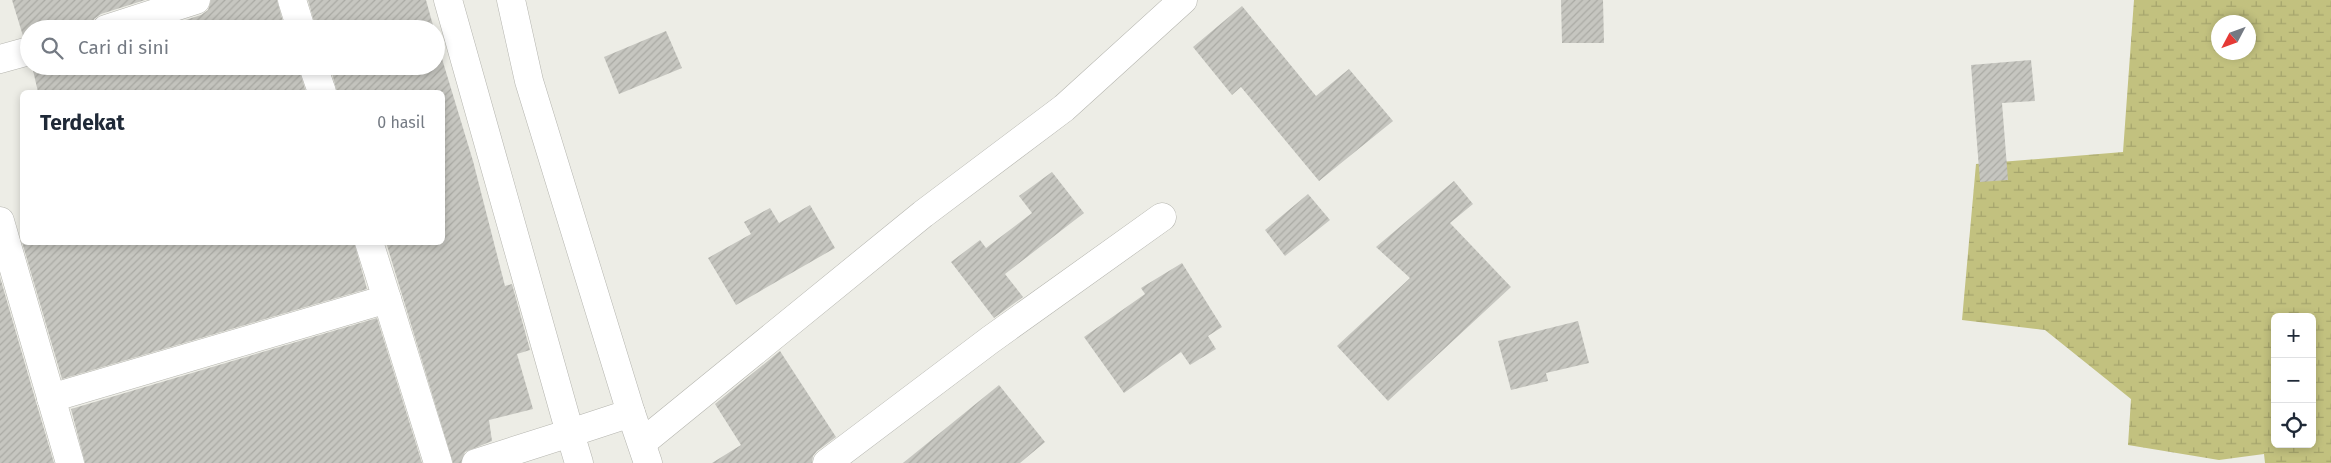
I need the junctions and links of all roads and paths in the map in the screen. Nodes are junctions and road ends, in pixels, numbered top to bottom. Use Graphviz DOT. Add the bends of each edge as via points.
graph roads {
  1 [pos="196,0"];
  2 [pos="292,0"];
  3 [pos="448,0"];
  4 [pos="511,0"];
  5 [pos="1183,0"];
  6 [pos="134,20"];
  7 [pos="298,20"];
  8 [pos="20,53"];
  9 [pos="0,59"];
  10 [pos="316,75"];
  11 [pos="321,90"];
  12 [pos="1162,217"];
  13 [pos="9,231"];
  14 [pos="370,245"];
  15 [pos="387,299"];
  16 [pos="51,398"];
  17 [pos="627,415"];
  18 [pos="574,432"];
  19 [pos="646,453"];
  20 [pos="70,463"];
  21 [pos="438,463"];
  22 [pos="476,463"];
  23 [pos="579,463"];
  24 [pos="828,463"];
  1 -- 6 [label="street"];
  2 -- 7 [label="street"];
  3 -- 18 [label="street"];
  4 -- 17 [label="street" via="529,81"];
  5 -- 19 [label="street" via="1064,108 923,214"];
  8 -- 9 [label="street"];
  10 -- 11 [label="street"];
  12 -- 24 [label="street" via="990,340"];
  13 -- 16 [label="street"];
  14 -- 15 [label="street"];
  15 -- 16 [label="street"];
  15 -- 21 [label="street"];
  16 -- 20 [label="street"];
  17 -- 18 [label="street"];
  17 -- 19 [label="street"];
  18 -- 22 [label="street"];
  18 -- 23 [label="street"];
}
